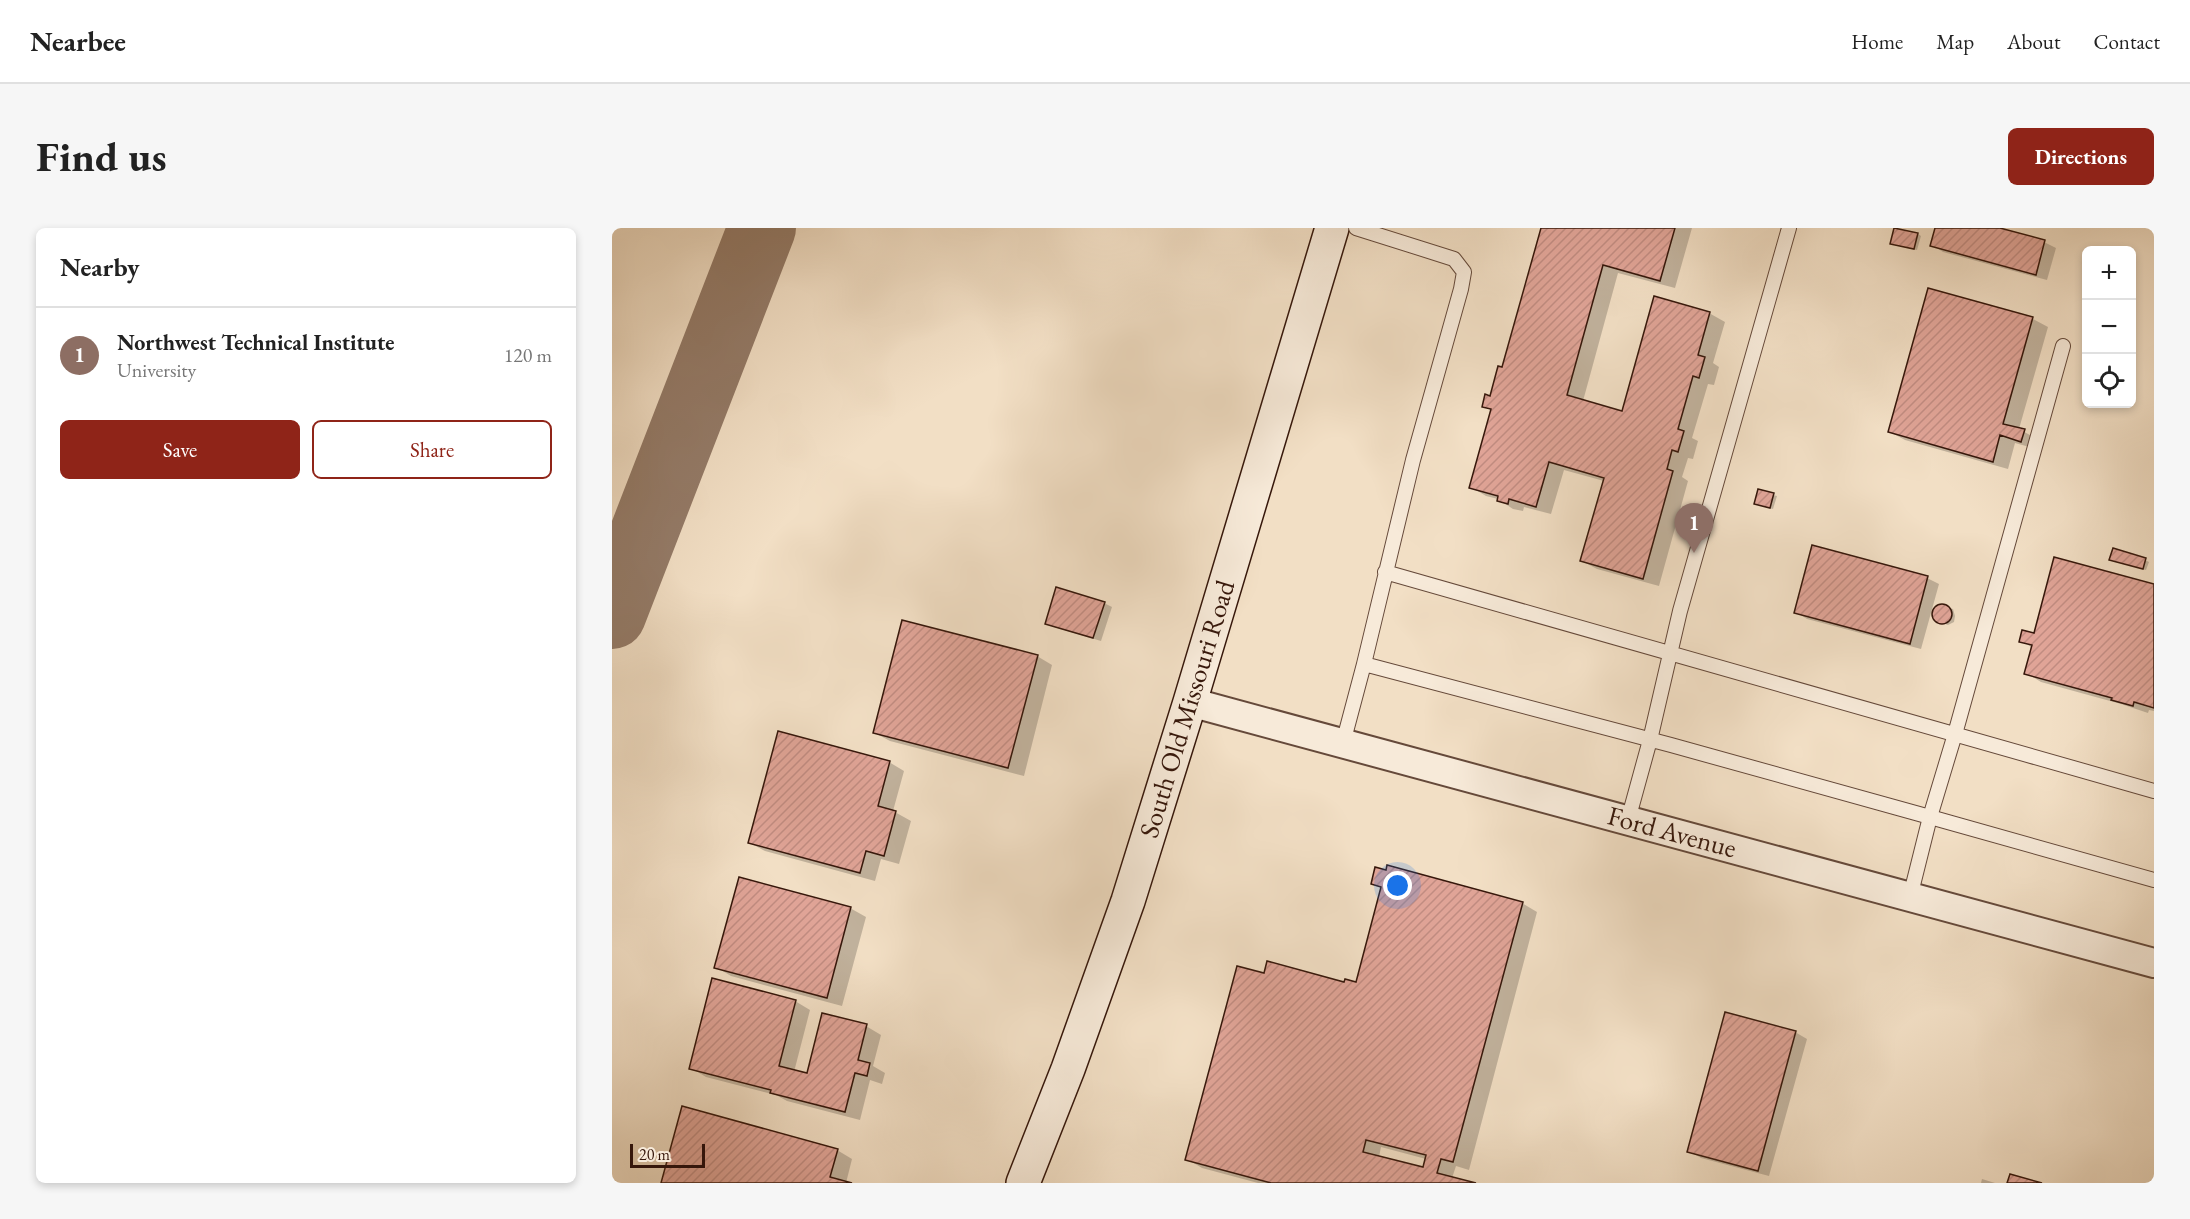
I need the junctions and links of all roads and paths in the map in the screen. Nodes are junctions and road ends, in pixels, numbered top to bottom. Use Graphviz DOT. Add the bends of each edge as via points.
graph roads {
  1 [pos="1332,228"];
  2 [pos="1356,228"];
  3 [pos="1788,228"];
  4 [pos="2062,346"];
  5 [pos="1385,572"];
  6 [pos="1671,654"];
  7 [pos="1364,664"];
  8 [pos="1190,702"];
  9 [pos="1955,734"];
  10 [pos="1650,740"];
  11 [pos="1343,743"];
  12 [pos="2154,791"];
  13 [pos="1930,817"];
  14 [pos="1628,820"];
  15 [pos="2154,880"];
  16 [pos="1910,897"];
  17 [pos="2154,963"];
  18 [pos="1023,1183"];
  1 -- 8 [label="main road, South Old Missouri Road"];
  2 -- 5 [label="lane" via="1454,259 1464,272"];
  3 -- 6 [label="lane"];
  4 -- 9 [label="lane"];
  5 -- 6 [label="lane"];
  5 -- 7 [label="lane"];
  6 -- 9 [label="lane"];
  6 -- 10 [label="lane"];
  7 -- 10 [label="lane"];
  7 -- 11 [label="lane"];
  8 -- 11 [label="street, Ford Avenue"];
  8 -- 18 [label="main road, South Old Missouri Road" via="1098,986"];
  9 -- 12 [label="lane"];
  9 -- 13 [label="lane"];
  10 -- 13 [label="lane"];
  10 -- 14 [label="lane"];
  11 -- 14 [label="street, Ford Avenue"];
  13 -- 15 [label="lane"];
  13 -- 16 [label="lane"];
  14 -- 16 [label="street, Ford Avenue"];
  16 -- 17 [label="street, Ford Avenue"];
}
